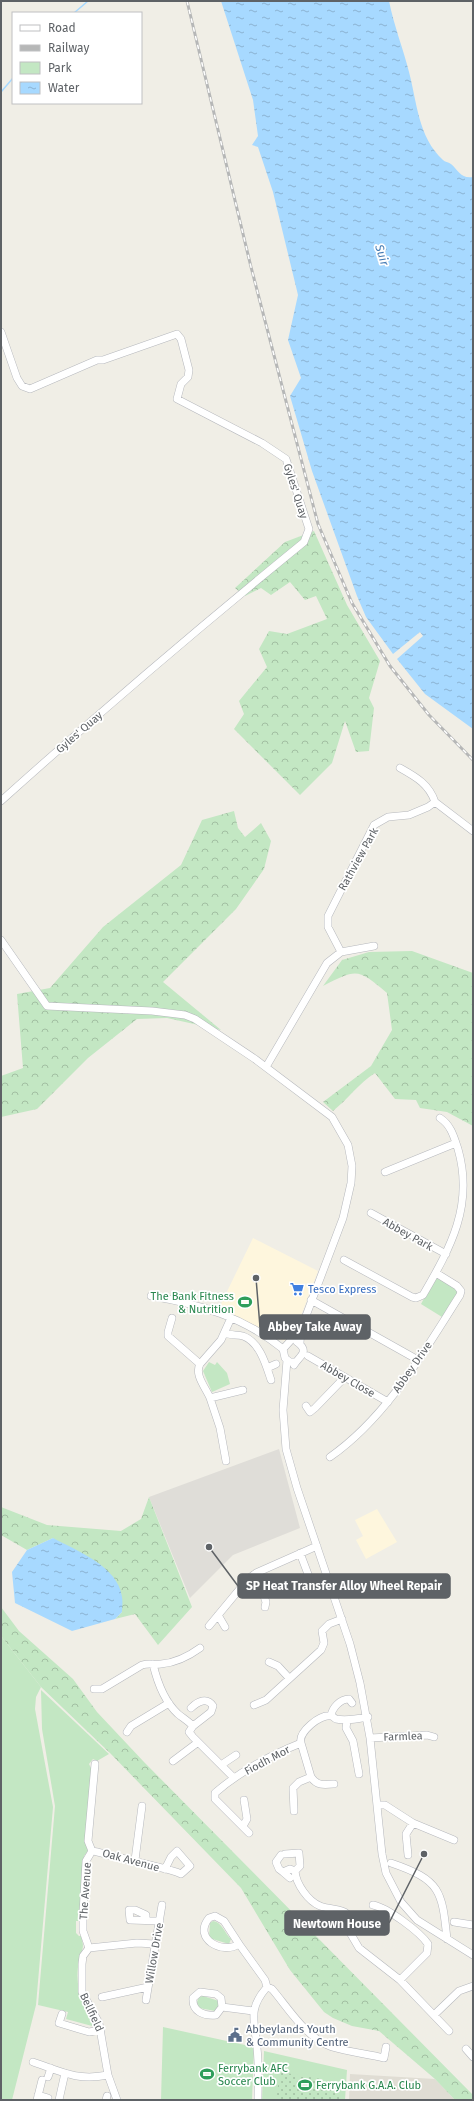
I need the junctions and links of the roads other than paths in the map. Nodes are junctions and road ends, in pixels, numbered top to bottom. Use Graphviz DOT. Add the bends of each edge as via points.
graph roads {
  1 [pos="1,332"];
  2 [pos="400,768"];
  3 [pos="1,802"];
  4 [pos="435,802"];
  5 [pos="473,831"];
  6 [pos="1,940"];
  7 [pos="374,946"];
  8 [pos="341,952"];
  9 [pos="266,1067"];
  10 [pos="440,1118"];
  11 [pos="456,1143"];
  12 [pos="384,1172"];
  13 [pos="371,1213"];
  14 [pos="446,1254"];
  15 [pos="344,1260"];
  16 [pos="436,1273"];
  17 [pos="151,1296"];
  18 [pos="310,1300"];
  19 [pos="172,1318"];
  20 [pos="231,1318"];
  21 [pos="301,1328"];
  22 [pos="225,1333"];
  23 [pos="300,1343"];
  24 [pos="286,1344"];
  25 [pos="308,1356"];
  26 [pos="288,1360"];
  27 [pos="418,1360"];
  28 [pos="296,1362"];
  29 [pos="202,1363"];
  30 [pos="276,1364"];
  31 [pos="267,1368"];
  32 [pos="288,1375"];
  33 [pos="345,1377"];
  34 [pos="271,1380"];
  35 [pos="243,1390"];
  36 [pos="210,1398"];
  37 [pos="388,1402"];
  38 [pos="306,1406"];
  39 [pos="330,1457"];
  40 [pos="226,1461"];
  41 [pos="317,1546"];
  42 [pos="300,1553"];
  43 [pos="256,1573"];
  44 [pos="322,1584"];
  45 [pos="265,1607"];
  46 [pos="218,1615"];
  47 [pos="342,1620"];
  48 [pos="209,1626"];
  49 [pos="225,1627"];
  50 [pos="200,1648"];
  51 [pos="269,1662"];
  52 [pos="153,1664"];
  53 [pos="289,1678"];
  54 [pos="94,1689"];
  55 [pos="170,1703"];
  56 [pos="352,1703"];
  57 [pos="254,1705"];
  58 [pos="219,1706"];
  59 [pos="191,1708"];
  60 [pos="211,1712"];
  61 [pos="331,1716"];
  62 [pos="368,1717"];
  63 [pos="347,1721"];
  64 [pos="193,1726"];
  65 [pos="127,1732"];
  66 [pos="434,1737"];
  67 [pos="370,1738"];
  68 [pos="197,1742"];
  69 [pos="301,1743"];
  70 [pos="236,1755"];
  71 [pos="173,1761"];
  72 [pos="95,1764"];
  73 [pos="221,1765"];
  74 [pos="359,1774"];
  75 [pos="310,1777"];
  76 [pos="234,1778"];
  77 [pos="334,1784"];
  78 [pos="244,1800"];
  79 [pos="377,1805"];
  80 [pos="142,1806"];
  81 [pos="294,1811"];
  82 [pos="413,1823"];
  83 [pos="243,1826"];
  84 [pos="249,1833"];
  85 [pos="454,1840"];
  86 [pos="92,1851"];
  87 [pos="408,1855"];
  88 [pos="135,1860"];
  89 [pos="391,1863"];
  90 [pos="167,1870"];
  91 [pos="295,1871"];
  92 [pos="283,1872"];
  93 [pos="290,1878"];
  94 [pos="162,1905"];
  95 [pos="373,1905"];
  96 [pos="340,1916"];
  97 [pos="146,1920"];
  98 [pos="160,1921"];
  99 [pos="454,1922"];
  100 [pos="473,1925"];
  101 [pos="349,1931"];
  102 [pos="447,1939"];
  103 [pos="155,1944"];
  104 [pos="239,1944"];
  105 [pos="89,1948"];
  106 [pos="473,1955"];
  107 [pos="400,1980"];
  108 [pos="473,1986"];
  109 [pos="148,1987"];
  110 [pos="267,1987"];
  111 [pos="102,1997"];
  112 [pos="146,2000"];
  113 [pos="222,2007"];
  114 [pos="253,2011"];
  115 [pos="62,2014"];
  116 [pos="434,2015"];
  117 [pos="101,2030"];
  118 [pos="449,2031"];
  119 [pos="386,2047"];
  120 [pos="466,2049"];
  121 [pos="473,2057"];
  122 [pos="33,2062"];
  123 [pos="51,2068"];
  124 [pos="65,2073"];
  125 [pos="108,2076"];
  126 [pos="38,2098"];
  127 [pos="48,2098"];
  128 [pos="59,2100"];
  129 [pos="116,2100"];
  130 [pos="258,2100"];
  1 -- 3 [label="street, Gyles' Quay" via="22,386 30,389 97,360 177,334 189,370 188,377 181,384 177,399 262,443 286,459 309,529 304,542 223,607"];
  2 -- 4 [label="street" via="419,778 432,793"];
  4 -- 5 [label="street"];
  4 -- 8 [label="street, Rathview Park" via="409,815 388,817 374,825 328,916 328,927"];
  6 -- 9 [label="street" via="47,1006 184,1015 195,1019"];
  7 -- 8 [label="street"];
  8 -- 9 [label="street" via="327,963"];
  9 -- 18 [label="street" via="332,1117 348,1145 352,1166 343,1218"];
  10 -- 11 [label="street, Abbey Park" via="450,1127"];
  11 -- 12 [label="street"];
  11 -- 14 [label="street, Abbey Park" via="464,1169 466,1202 460,1224"];
  13 -- 14 [label="street, Abbey Park"];
  14 -- 16 [label="street, Abbey Park"];
  15 -- 16 [label="street, Abbey Park" via="416,1298 423,1295"];
  16 -- 27 [label="street, Abbey Drive" via="461,1291"];
  17 -- 20 [label="street" via="189,1302"];
  18 -- 21 [label="street"];
  18 -- 27 [label="street"];
  19 -- 29 [label="street" via="168,1336"];
  20 -- 22 [label="street"];
  20 -- 24 [label="street" via="272,1340"];
  21 -- 23 [label="street"];
  21 -- 24 [label="street"];
  22 -- 29 [label="street"];
  22 -- 31 [label="street" via="250,1340 261,1354"];
  23 -- 24 [label="street"];
  23 -- 28 [label="street" via="303,1352"];
  24 -- 26 [label="street" via="283,1355"];
  25 -- 33 [label="street, Abbey Close"];
  26 -- 28 [label="street"];
  26 -- 32 [label="street"];
  27 -- 37 [label="street, Abbey Drive"];
  28 -- 32 [label="street"];
  29 -- 36 [label="street" via="198,1372"];
  30 -- 31 [label="street"];
  31 -- 34 [label="street"];
  32 -- 41 [label="street" via="283,1410 286,1449 296,1488"];
  33 -- 37 [label="street, Abbey Close"];
  33 -- 38 [label="street" via="310,1412"];
  35 -- 36 [label="street"];
  36 -- 40 [label="street" via="220,1428"];
  37 -- 39 [label="street, Abbey Drive" via="351,1441"];
  41 -- 42 [label="street"];
  41 -- 47 [label="street"];
  42 -- 43 [label="street"];
  42 -- 44 [label="street" via="311,1582 316,1585"];
  43 -- 45 [label="street" via="266,1602"];
  43 -- 46 [label="street"];
  46 -- 48 [label="street"];
  46 -- 49 [label="street"];
  47 -- 53 [label="street" via="322,1630 324,1643 321,1650"];
  47 -- 62 [label="street"];
  50 -- 52 [label="street" via="178,1660"];
  51 -- 53 [label="street" via="278,1666"];
  52 -- 54 [label="street" via="142,1665 102,1689"];
  52 -- 55 [label="street" via="157,1680"];
  53 -- 57 [label="street" via="266,1700"];
  55 -- 64 [label="street"];
  55 -- 65 [label="street" via="131,1726"];
  56 -- 61 [label="street, Fiodh Mor" via="349,1699 341,1701 332,1710"];
  58 -- 60 [label="street"];
  59 -- 60 [label="street" via="207,1700 213,1706"];
  60 -- 64 [label="street"];
  61 -- 63 [label="street"];
  61 -- 69 [label="street, Fiodh Mor" via="322,1718 304,1731 300,1736"];
  62 -- 63 [label="street"];
  62 -- 67 [label="street"];
  63 -- 74 [label="street" via="346,1728 353,1741"];
  64 -- 68 [label="street" via="189,1732"];
  66 -- 67 [label="street, Farmlea" via="427,1735"];
  67 -- 79 [label="street"];
  68 -- 71 [label="street"];
  68 -- 73 [label="street, Fiodh Mor"];
  69 -- 75 [label="street, Fiodh Mor"];
  69 -- 76 [label="street, Fiodh Mor"];
  70 -- 73 [label="street, Fiodh Mor"];
  72 -- 86 [label="street, The Avenue" via="88,1841"];
  73 -- 76 [label="street, Fiodh Mor"];
  75 -- 77 [label="street" via="318,1784"];
  75 -- 81 [label="street" via="293,1788"];
  76 -- 83 [label="street, Fiodh Mor" via="214,1796"];
  78 -- 83 [label="street" via="247,1819"];
  79 -- 82 [label="street" via="385,1805"];
  79 -- 102 [label="street" via="383,1864 394,1892 417,1920"];
  80 -- 88 [label="street"];
  82 -- 85 [label="street"];
  82 -- 87 [label="street" via="406,1834"];
  83 -- 84 [label="street, Fiodh Mor"];
  86 -- 88 [label="street, Oak Avenue"];
  86 -- 105 [label="street, The Avenue" via="86,1861 83,1912 83,1931"];
  88 -- 90 [label="street, Oak Avenue"];
  89 -- 102 [label="street" via="431,1882 437,1890 444,1908"];
  91 -- 92 [label="street" via="290,1869"];
  91 -- 92 [label="street" via="300,1866 299,1853 283,1855 276,1862"];
  91 -- 101 [label="street" via="298,1883 317,1904 343,1910 351,1920"];
  92 -- 93 [label="street"];
  94 -- 98 [label="street, Willow Drive"];
  95 -- 107 [label="street" via="380,1906 392,1914 428,1944 427,1953"];
  96 -- 101 [label="street" via="334,1922 341,1929"];
  97 -- 98 [label="street"];
  98 -- 103 [label="street, Willow Drive"];
  99 -- 100 [label="street"];
  101 -- 107 [label="street" via="359,1948"];
  102 -- 106 [label="street"];
  103 -- 105 [label="street" via="138,1943"];
  103 -- 109 [label="street, Willow Drive"];
  104 -- 104 [label="street" via="227,1947 211,1944 204,1936 209,1918 221,1918"];
  104 -- 110 [label="street" via="265,1980"];
  105 -- 117 [label="street, Bellfield" via="83,1956 81,1987 84,1999"];
  107 -- 116 [label="street"];
  108 -- 116 [label="street" via="459,1991"];
  109 -- 111 [label="street"];
  109 -- 112 [label="street, Willow Drive"];
  110 -- 114 [label="street" via="259,1996"];
  110 -- 119 [label="street" via="272,1989 302,2025 323,2042 340,2049 384,2058"];
  113 -- 114 [label="street"];
  114 -- 130 [label="street"];
  115 -- 117 [label="street" via="57,2024 89,2032"];
  116 -- 118 [label="street"];
  117 -- 125 [label="street, Bellfield"];
  120 -- 121 [label="street"];
  122 -- 123 [label="street"];
  123 -- 124 [label="street"];
  123 -- 126 [label="street"];
  124 -- 125 [label="street" via="91,2079"];
  124 -- 128 [label="street"];
  125 -- 129 [label="street, Bellfield"];
  126 -- 127 [label="street"];
}
